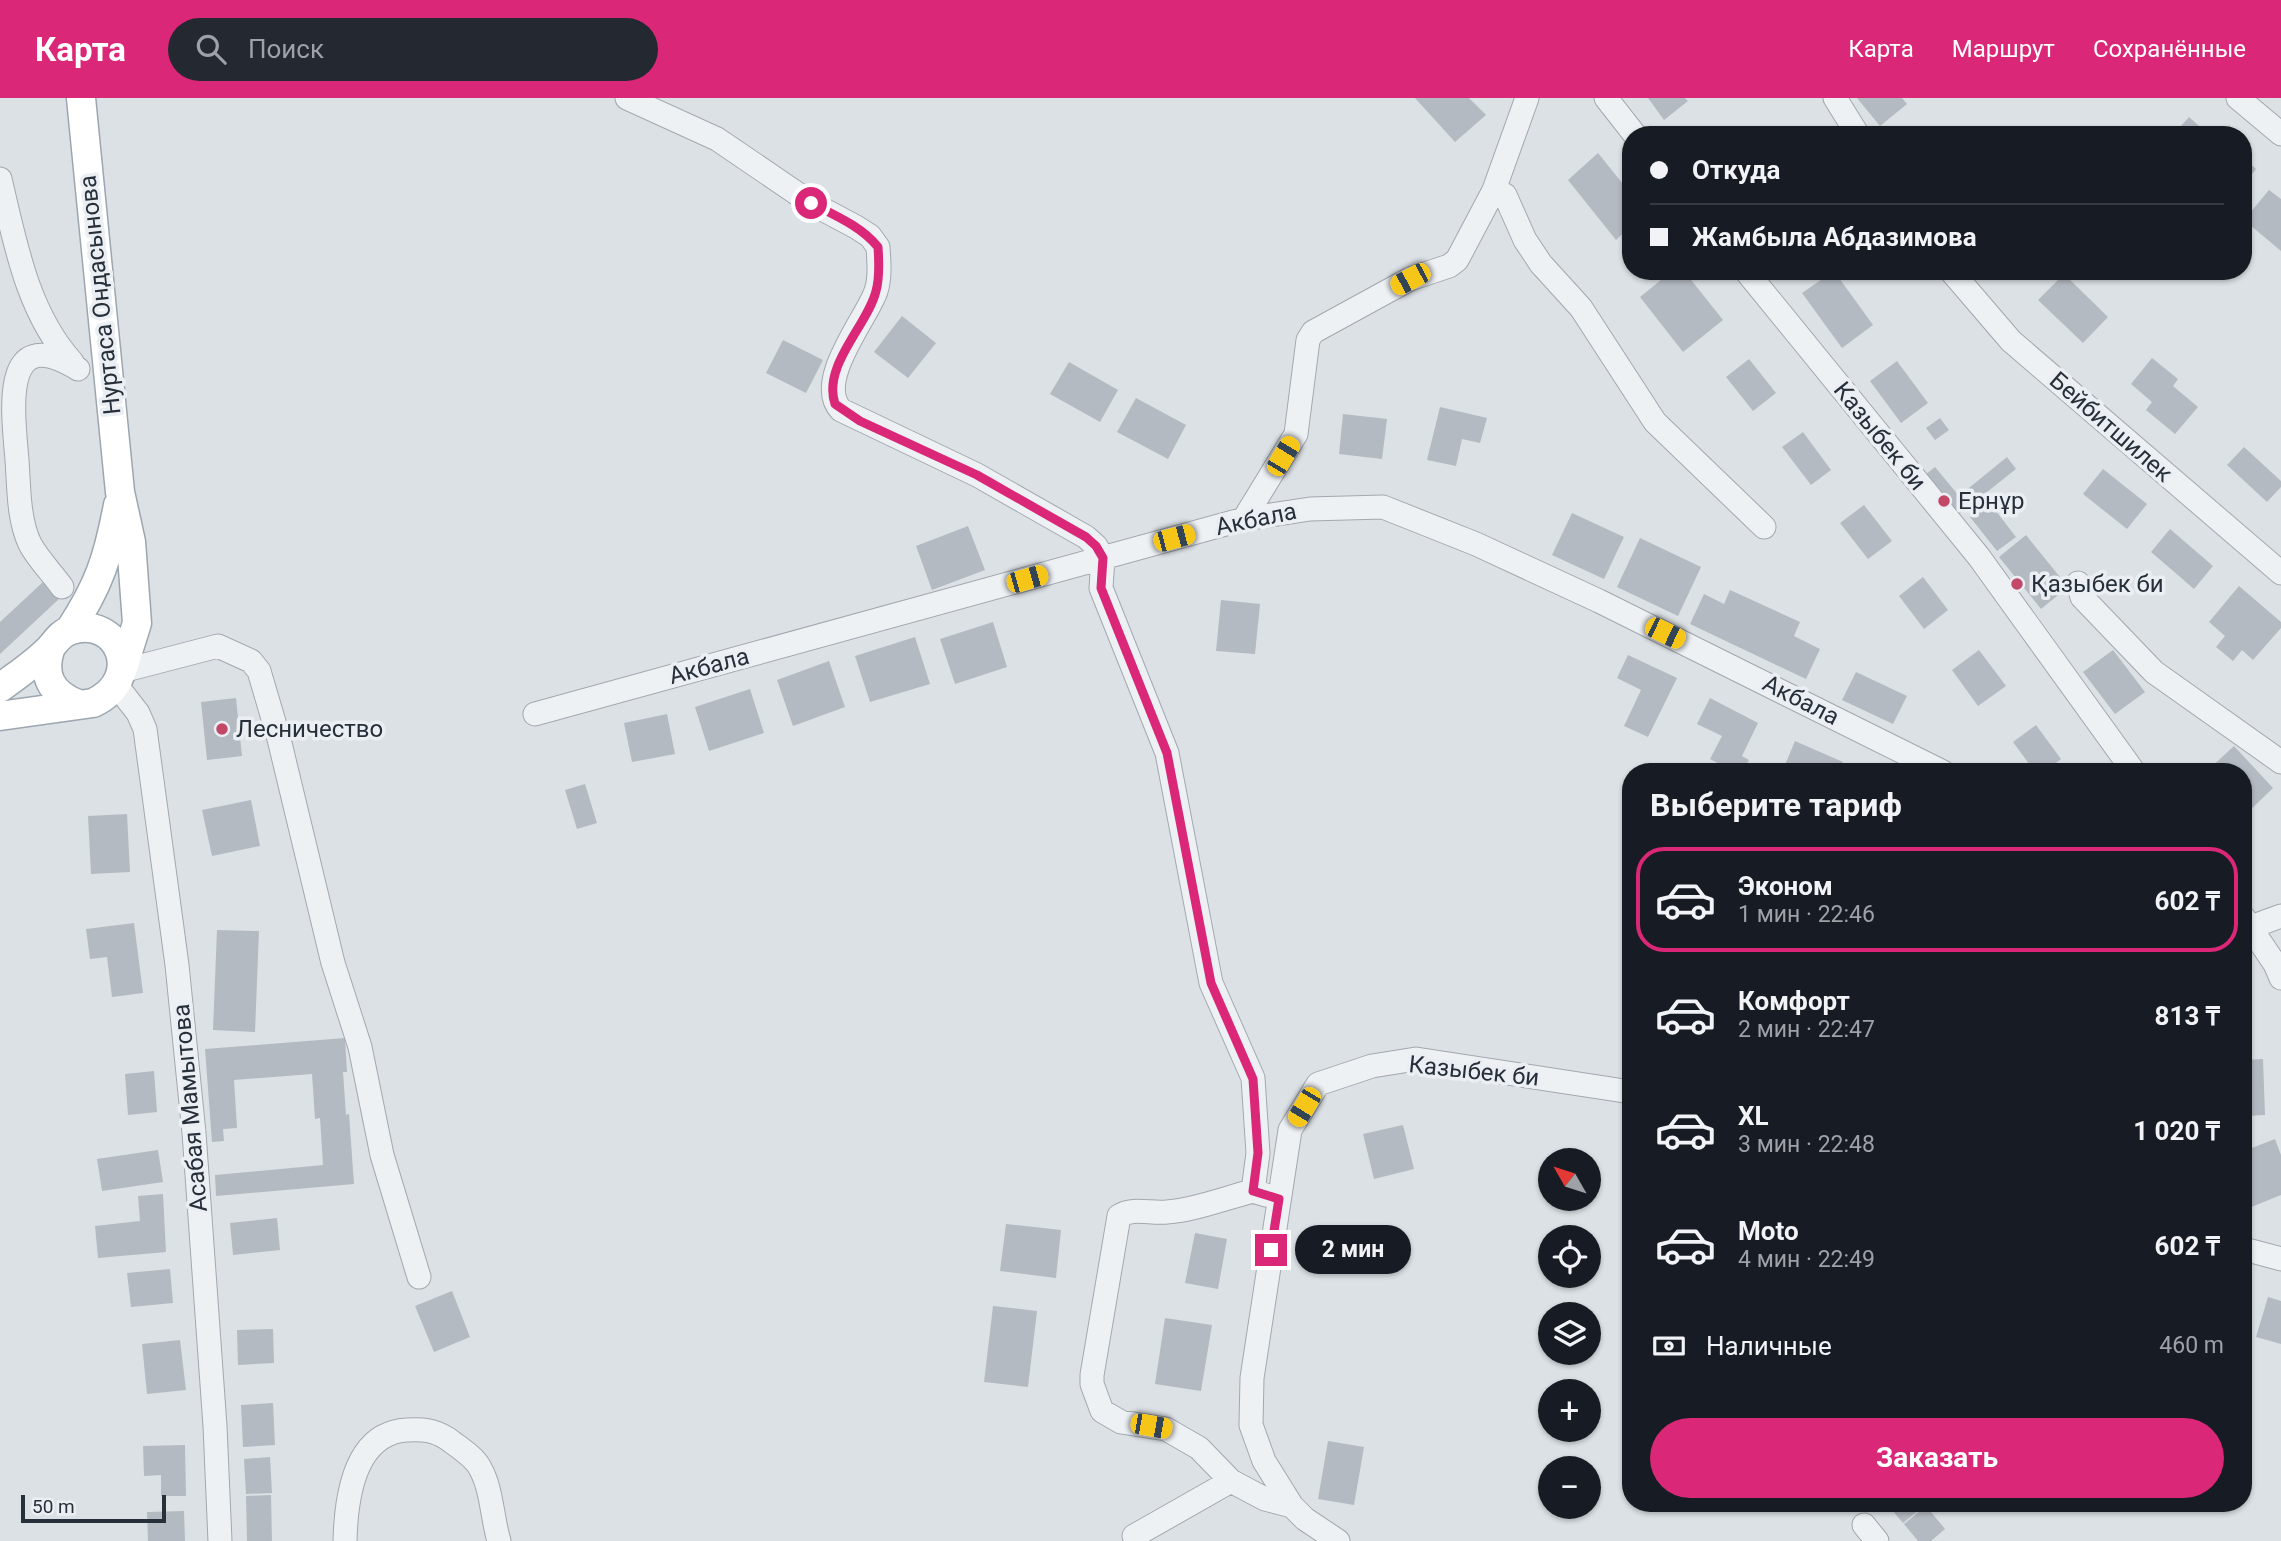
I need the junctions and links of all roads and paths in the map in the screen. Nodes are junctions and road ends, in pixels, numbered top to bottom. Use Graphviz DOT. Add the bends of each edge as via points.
graph roads {
  1 [pos="81,98"];
  2 [pos="627,98"];
  3 [pos="1527,98"];
  4 [pos="1605,98"];
  5 [pos="1835,98"];
  6 [pos="2238,98"];
  7 [pos="1628,126"];
  8 [pos="1852,126"];
  9 [pos="2281,134"];
  10 [pos="0,179"];
  11 [pos="1494,190"];
  12 [pos="1753,280"];
  13 [pos="1959,280"];
  14 [pos="78,369"];
  15 [pos="107,370"];
  16 [pos="120,492"];
  17 [pos="1244,519"];
  18 [pos="1764,527"];
  19 [pos="1103,558"];
  20 [pos="2281,573"];
  21 [pos="2078,583"];
  22 [pos="62,587"];
  23 [pos="60,639"];
  24 [pos="120,678"];
  25 [pos="0,688"];
  26 [pos="78,704"];
  27 [pos="535,714"];
  28 [pos="0,716"];
  29 [pos="2281,762"];
  30 [pos="1925,763"];
  31 [pos="2128,763"];
  32 [pos="2281,916"];
  33 [pos="2252,921"];
  34 [pos="2252,930"];
  35 [pos="2281,978"];
  36 [pos="1622,1091"];
  37 [pos="1253,1191"];
  38 [pos="1279,1199"];
  39 [pos="2252,1251"];
  40 [pos="2281,1259"];
  41 [pos="419,1277"];
  42 [pos="1231,1480"];
  43 [pos="1292,1506"];
  44 [pos="1134,1536"];
  45 [pos="220,1541"];
  46 [pos="345,1541"];
  47 [pos="499,1541"];
  48 [pos="1338,1541"];
  1 -- 15 [label="main road, Нуртаса Ондасынова"];
  2 -- 19 [label="street" via="717,139 811,203 870,236 878,247 876,293 846,346 834,381 832,397 841,410 977,475 1086,537"];
  3 -- 11 [label="street"];
  4 -- 7 [label="street"];
  5 -- 8 [label="street"];
  6 -- 9 [label="street"];
  10 -- 14 [label="street" via="29,288 56,344"];
  11 -- 17 [label="street" via="1457,260 1410,279 1313,332 1308,340 1296,435"];
  11 -- 18 [label="street" via="1505,195 1525,240 1581,308 1655,422"];
  12 -- 31 [label="street, Казыбек би" via="1979,557"];
  13 -- 20 [label="street, Бейбитшилек" via="2011,341"];
  14 -- 15 [label="street"];
  14 -- 22 [label="street" via="58,356 30,358 15,378 12,405 21,512 30,543"];
  15 -- 16 [label="main road, Нуртаса Ондасынова"];
  16 -- 23 [label="main road, Нуртаса Ондасынова" via="109,553 92,597"];
  16 -- 24 [label="main road, Нуртаса Ондасынова" via="131,542 136,624"];
  17 -- 19 [label="street, Акбала"];
  17 -- 30 [label="street, Акбала" via="1310,509 1383,507 1599,601"];
  19 -- 27 [label="street, Акбала"];
  19 -- 37 [label="street" via="1101,588 1167,753 1211,983 1253,1079 1258,1153"];
  21 -- 29 [label="street" via="2082,597 2154,672"];
  23 -- 24 [label="main road" via="92,628 103,632 118,649"];
  23 -- 25 [label="main road"];
  23 -- 26 [label="main road" via="46,661 47,676 64,699"];
  24 -- 26 [label="main road" via="100,700"];
  24 -- 41 [label="street" via="218,646 251,661 259,671 333,963 360,1047 383,1155"];
  24 -- 45 [label="street, Асабая Мамытова" via="149,747 177,965 194,1133"];
  26 -- 28 [label="main road"];
  32 -- 33 [label="street"];
  34 -- 35 [label="street"];
  36 -- 38 [label="street, Казыбек би" via="1416,1059 1372,1066 1318,1084 1290,1130"];
  37 -- 38 [label="street"];
  37 -- 42 [label="street" via="1173,1212 1134,1210 1119,1216 1092,1375 1102,1411 1121,1422 1166,1429 1199,1448"];
  38 -- 43 [label="street, Казыбек би" via="1252,1378 1251,1425 1264,1461"];
  39 -- 40 [label="street"];
  42 -- 43 [label="street" via="1265,1499"];
  42 -- 44 [label="street"];
  43 -- 48 [label="street"];
  46 -- 47 [label="street" via="349,1491 370,1447 402,1430 425,1429 436,1431 480,1467"];
}
